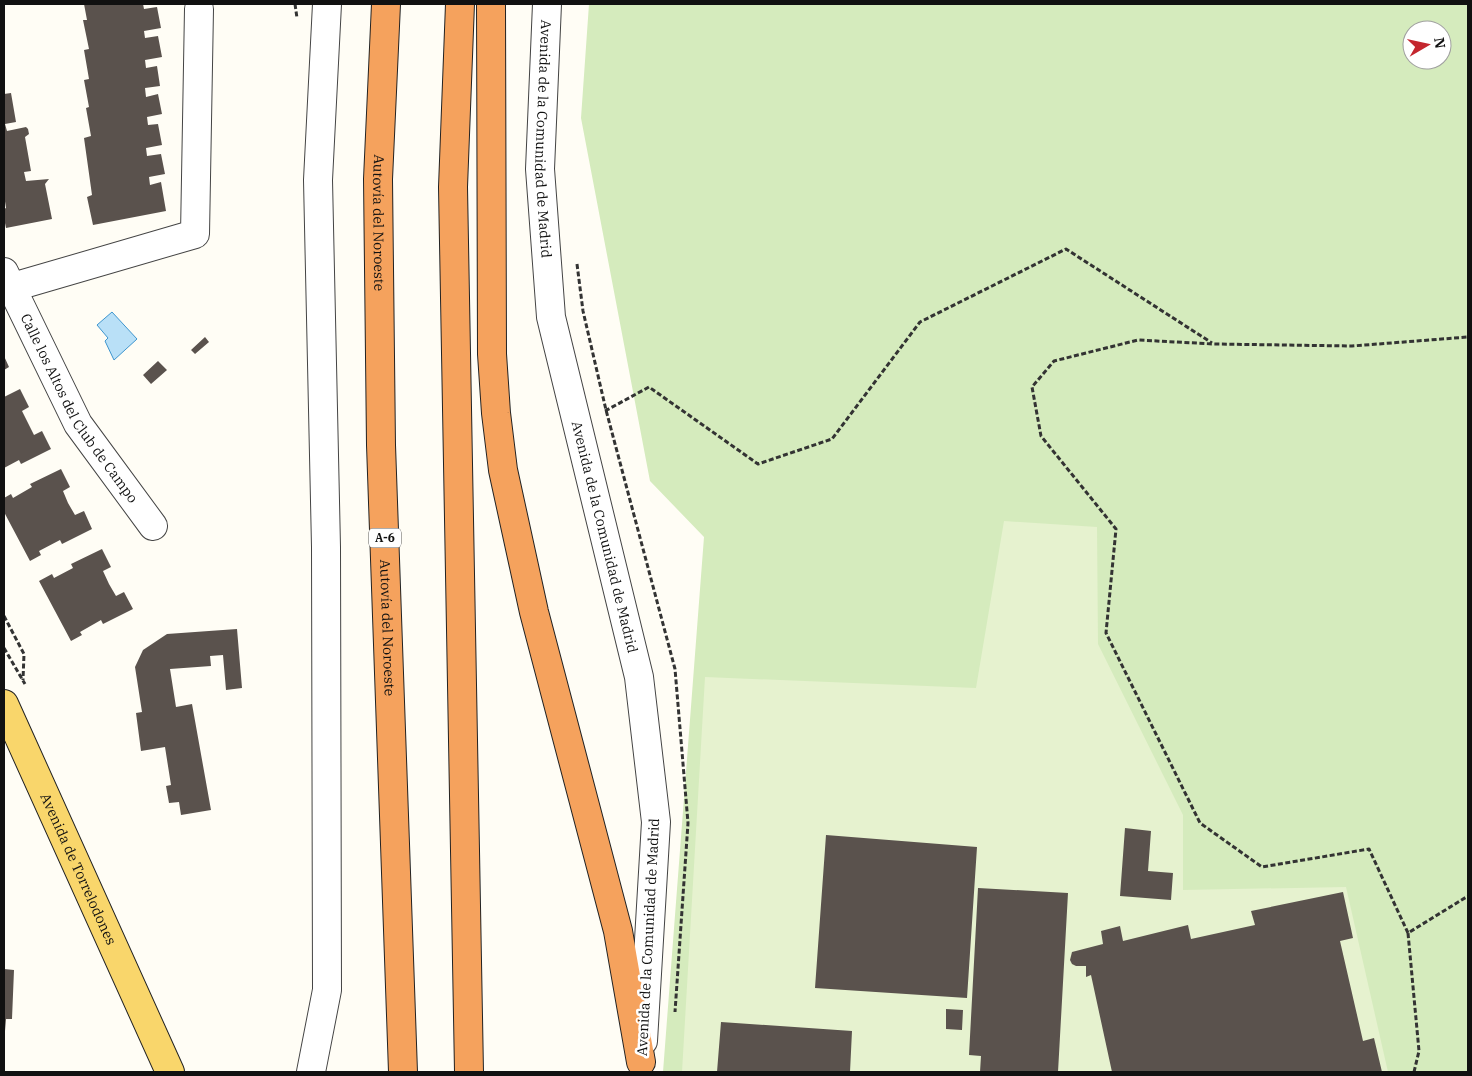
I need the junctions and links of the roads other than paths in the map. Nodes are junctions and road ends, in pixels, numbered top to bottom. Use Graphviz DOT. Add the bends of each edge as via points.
graph roads {
  1 [pos="327,4"];
  2 [pos="386,4"];
  3 [pos="460,4"];
  4 [pos="491,4"];
  5 [pos="547,4"];
  6 [pos="199,9"];
  7 [pos="8,280"];
  8 [pos="153,526"];
  9 [pos="4,704"];
  10 [pos="153,1036"];
  11 [pos="641,1067"];
  12 [pos="152,1072"];
  13 [pos="170,1072"];
  14 [pos="311,1072"];
  15 [pos="403,1072"];
  16 [pos="469,1072"];
  1 -- 14 [label="street" via="318,180 326,548 327,990"];
  2 -- 15 [label="highway, Autovía del Noroeste / A-6" via="378,179 381,445"];
  3 -- 16 [label="highway" via="453,187"];
  4 -- 11 [label="highway" via="492,354 504,470 534,612 616,922"];
  5 -- 11 [label="street, Avenida de la Comunidad de Madrid" via="540,169 551,317 639,677 656,822"];
  6 -- 7 [label="street, Calle los Altos del Club de Campo" via="195,234"];
  7 -- 8 [label="street, Calle los Altos del Club de Campo" via="78,424"];
  9 -- 10 [label="main road, Avenida de Torrelodones"];
  10 -- 12 [label="main road, Avenida de Torrelodones"];
  10 -- 13 [label="main road, Avenida de Torrelodones"];
}
